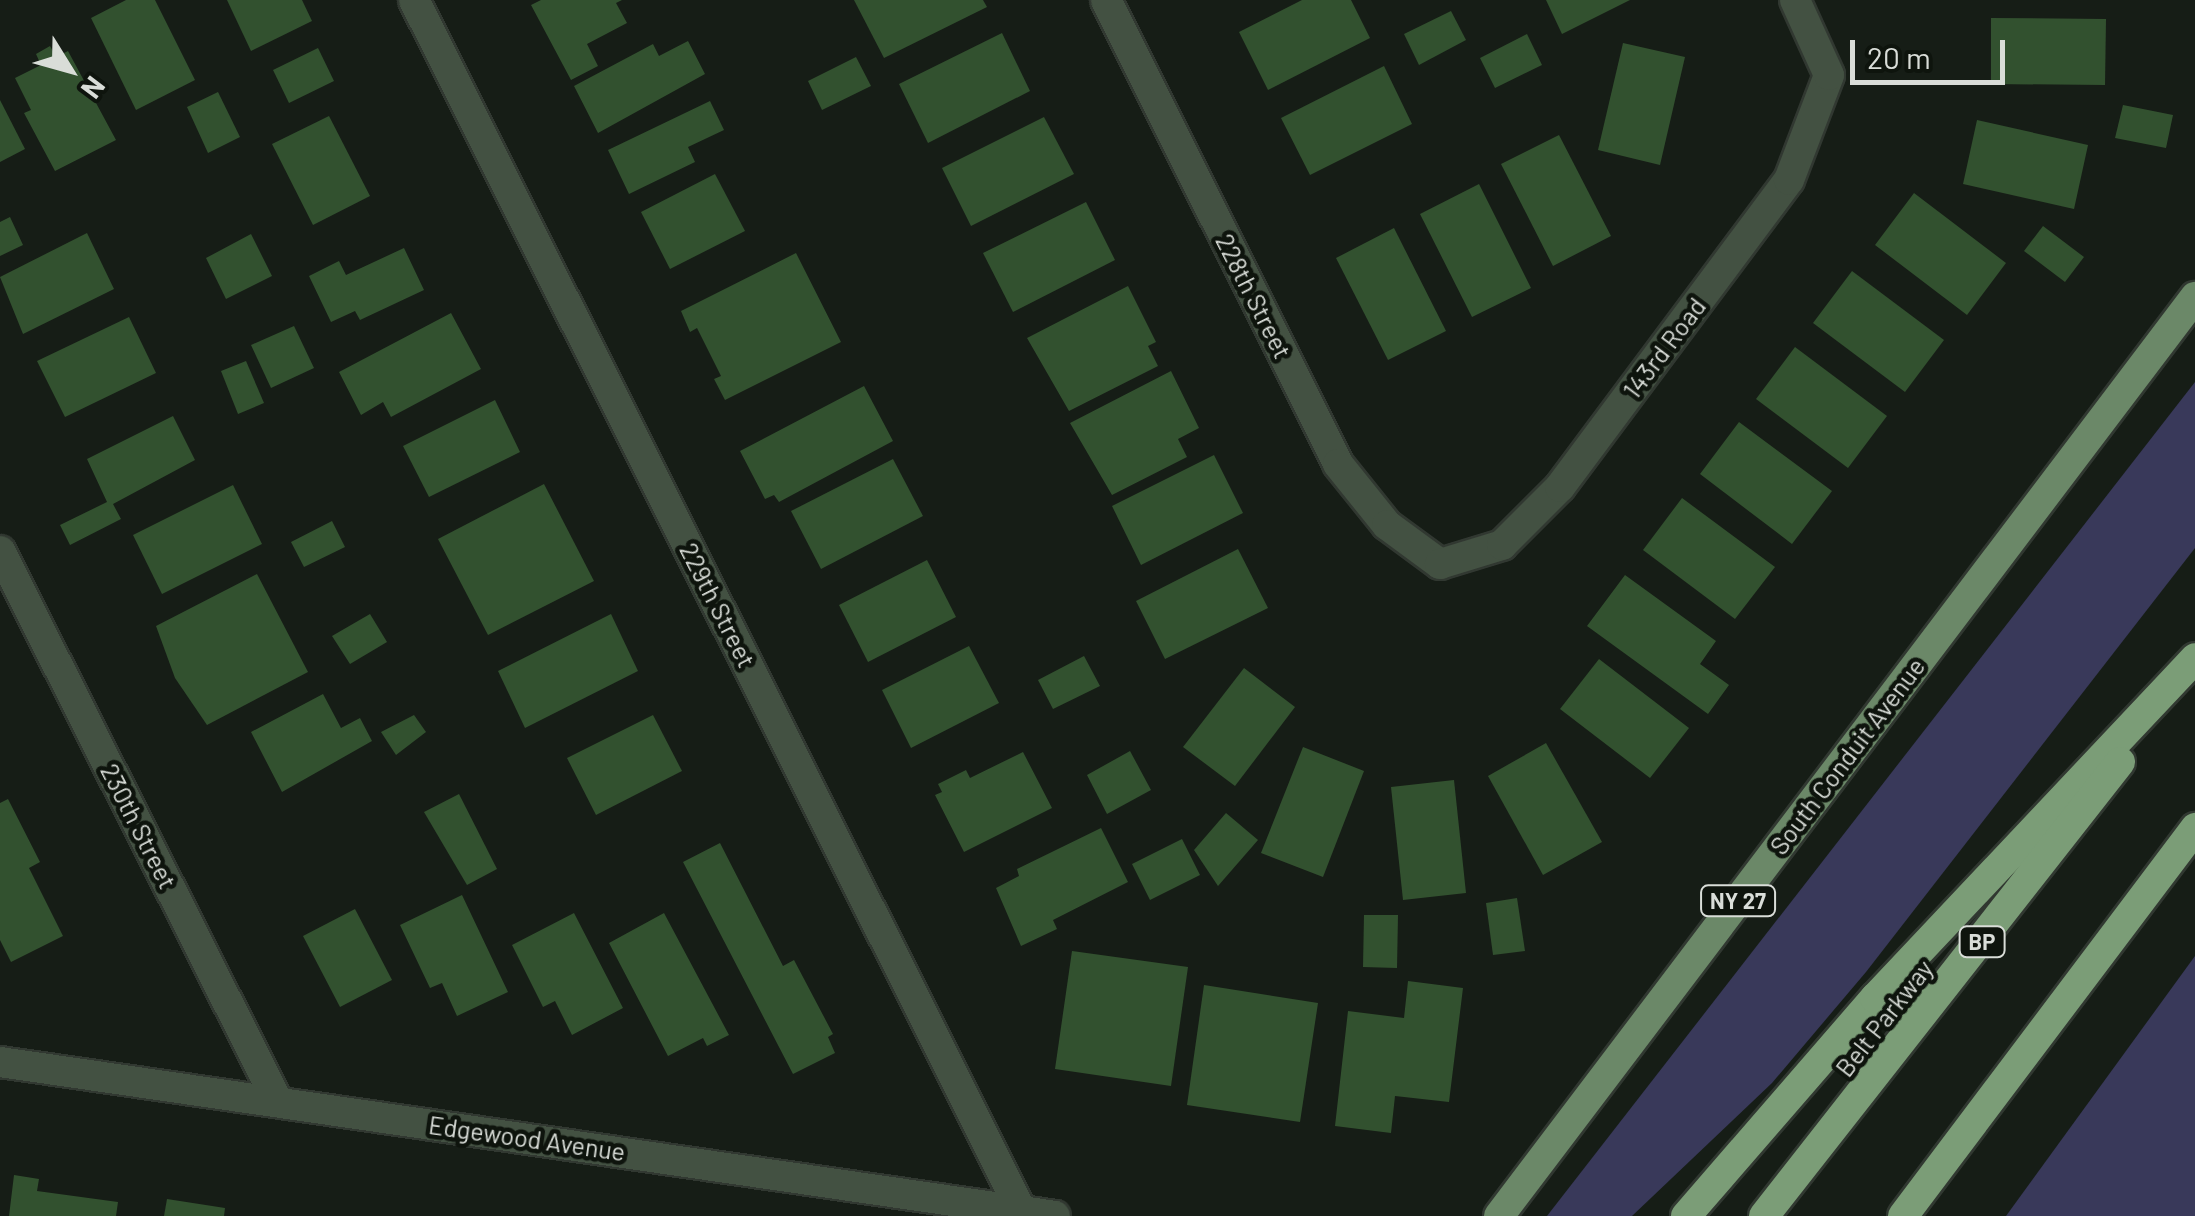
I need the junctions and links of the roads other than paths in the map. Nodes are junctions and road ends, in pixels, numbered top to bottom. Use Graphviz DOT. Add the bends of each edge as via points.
graph roads {
  1 [pos="414,0"];
  2 [pos="1106,0"];
  3 [pos="1794,0"];
  4 [pos="2195,297"];
  5 [pos="0,551"];
  6 [pos="1440,564"];
  7 [pos="2195,661"];
  8 [pos="2195,828"];
  9 [pos="0,1062"];
  10 [pos="278,1102"];
  11 [pos="1021,1210"];
  12 [pos="1055,1216"];
  13 [pos="1500,1216"];
  14 [pos="1686,1216"];
  15 [pos="1764,1216"];
  16 [pos="1904,1216"];
  1 -- 11 [label="street, 229th Street"];
  2 -- 6 [label="street, 228th Street" via="1338,464 1388,525"];
  3 -- 6 [label="street, 143rd Road" via="1829,75 1788,180 1560,488 1502,545"];
  4 -- 13 [label="main road, South Conduit Avenue / NY 27"];
  5 -- 10 [label="street, 230th Street"];
  7 -- 14 [label="highway" via="1875,998"];
  7 -- 15 [label="highway, Belt Parkway / BP"];
  8 -- 16 [label="highway"];
  9 -- 10 [label="street, Edgewood Avenue"];
  10 -- 11 [label="street, Edgewood Avenue"];
  11 -- 12 [label="street, Edgewood Avenue"];
}
